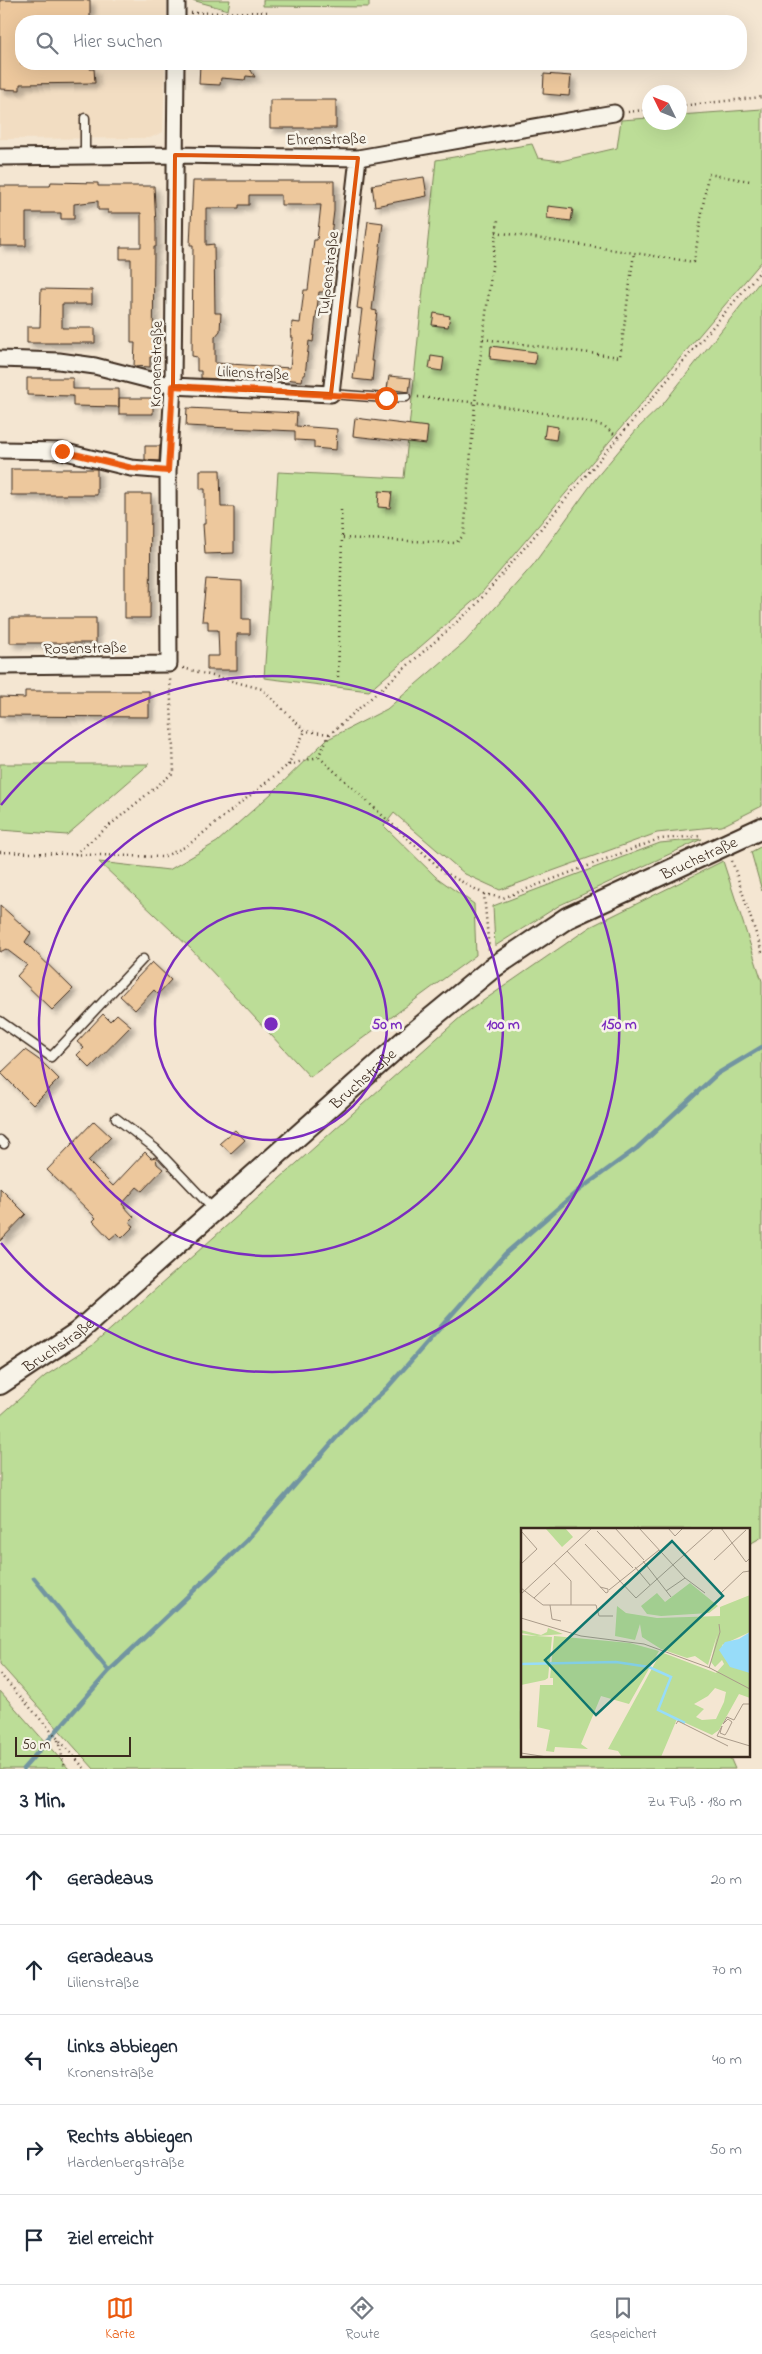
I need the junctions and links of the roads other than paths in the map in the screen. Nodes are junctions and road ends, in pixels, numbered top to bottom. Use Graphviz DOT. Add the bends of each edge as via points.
graph roads {
  1 [pos="176,70"];
  2 [pos="614,113"];
  3 [pos="85,118"];
  4 [pos="175,154"];
  5 [pos="85,156"];
  6 [pos="0,157"];
  7 [pos="358,158"];
  8 [pos="0,359"];
  9 [pos="173,386"];
  10 [pos="331,394"];
  11 [pos="406,397"];
  12 [pos="0,450"];
  13 [pos="168,471"];
  14 [pos="169,664"];
  15 [pos="0,666"];
  16 [pos="762,828"];
  17 [pos="143,960"];
  18 [pos="0,1022"];
  19 [pos="116,1118"];
  20 [pos="214,1211"];
  21 [pos="0,1384"];
  1 -- 4 [label="street, Kronenstraße"];
  2 -- 7 [label="street, Ehrenstraße"];
  3 -- 5 [label="lane"];
  4 -- 5 [label="street, Ehrenstraße"];
  4 -- 7 [label="street, Ehrenstraße"];
  4 -- 9 [label="street, Kronenstraße"];
  5 -- 6 [label="street, Ehrenstraße"];
  7 -- 10 [label="street, Tulpenstraße"];
  8 -- 9 [label="street, Lilienstraße" via="86,365"];
  9 -- 10 [label="street, Lilienstraße"];
  9 -- 13 [label="street, Kronenstraße"];
  10 -- 11 [label="lane"];
  12 -- 13 [label="street" via="62,451 132,468"];
  13 -- 14 [label="street, Kronenstraße"];
  14 -- 15 [label="street, Rosenstraße"];
  16 -- 20 [label="street, Bruchstraße" via="567,918 490,969 412,1034"];
  17 -- 18 [label="lane" via="51,1057"];
  19 -- 20 [label="lane" via="156,1149"];
  20 -- 21 [label="street, Bruchstraße" via="78,1332"];
}
